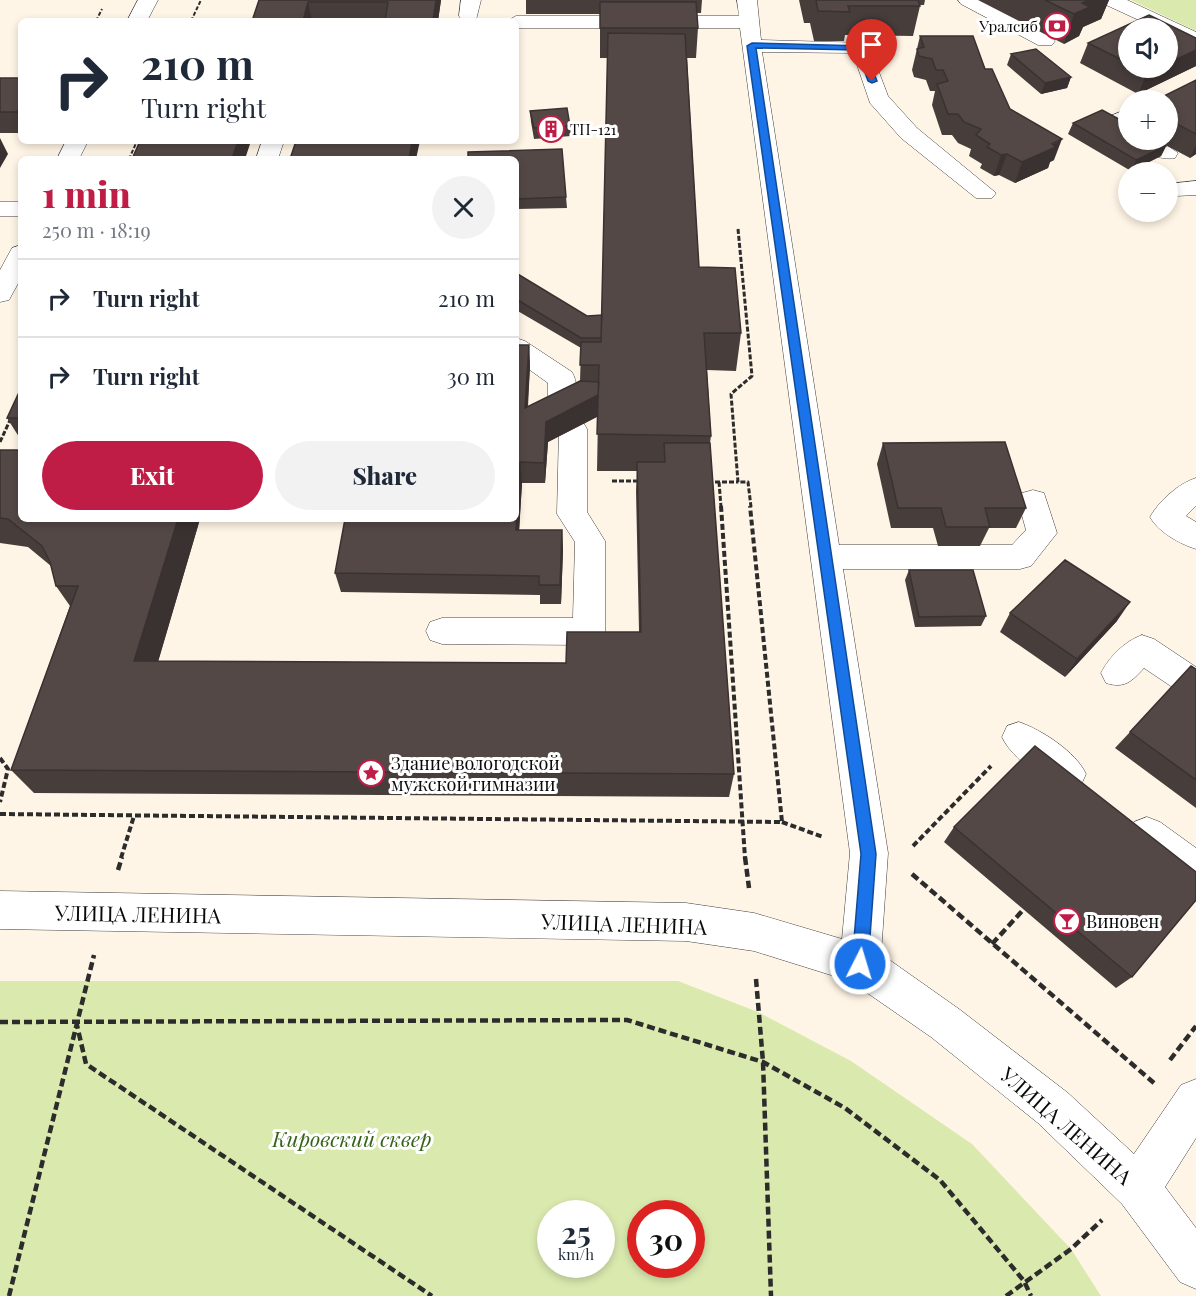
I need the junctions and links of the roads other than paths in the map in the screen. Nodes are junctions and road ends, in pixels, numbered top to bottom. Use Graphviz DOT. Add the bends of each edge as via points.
graph roads {
  1 [pos="148,0"];
  2 [pos="747,0"];
  3 [pos="968,0"];
  4 [pos="1111,0"];
  5 [pos="139,18"];
  6 [pos="519,18"];
  7 [pos="1140,18"];
  8 [pos="749,22"];
  9 [pos="1178,34"];
  10 [pos="1196,40"];
  11 [pos="1045,41"];
  12 [pos="752,46"];
  13 [pos="1161,150"];
  14 [pos="1167,153"];
  15 [pos="984,193"];
  16 [pos="0,209"];
  17 [pos="18,209"];
  18 [pos="18,261"];
  19 [pos="0,294"];
  20 [pos="519,349"];
  21 [pos="1196,489"];
  22 [pos="1033,501"];
  23 [pos="1196,537"];
  24 [pos="825,557"];
  25 [pos="442,631"];
  26 [pos="1118,673"];
  27 [pos="1196,686"];
  28 [pos="1019,737"];
  29 [pos="1093,794"];
  30 [pos="1121,815"];
  31 [pos="1196,871"];
  32 [pos="0,910"];
  33 [pos="860,964"];
  34 [pos="1192,1105"];
  35 [pos="1138,1188"];
  36 [pos="1196,1266"];
  1 -- 5 [label="street"];
  2 -- 8 [label="street"];
  3 -- 11 [label="street"];
  4 -- 7 [label="street"];
  6 -- 8 [label="street"];
  8 -- 12 [label="street"];
  9 -- 10 [label="street"];
  12 -- 15 [label="street" via="861,47 878,98 909,133"];
  12 -- 24 [label="street"];
  13 -- 14 [label="street"];
  16 -- 17 [label="street"];
  18 -- 19 [label="street"];
  20 -- 25 [label="street" via="562,379 573,482 572,514 590,541 589,632"];
  21 -- 23 [label="street" via="1165,517"];
  22 -- 24 [label="street" via="1042,533 1020,557"];
  24 -- 33 [label="street" via="869,854"];
  26 -- 27 [label="street" via="1142,649"];
  28 -- 29 [label="street"];
  30 -- 31 [label="street"];
  32 -- 33 [label="street, УЛИЦА ЛЕНИНА" via="686,922 754,932"];
  33 -- 35 [label="street, УЛИЦА ЛЕНИНА" via="945,1023 1053,1108"];
  34 -- 35 [label="street"];
  35 -- 36 [label="street, УЛИЦА ЛЕНИНА"];
}
